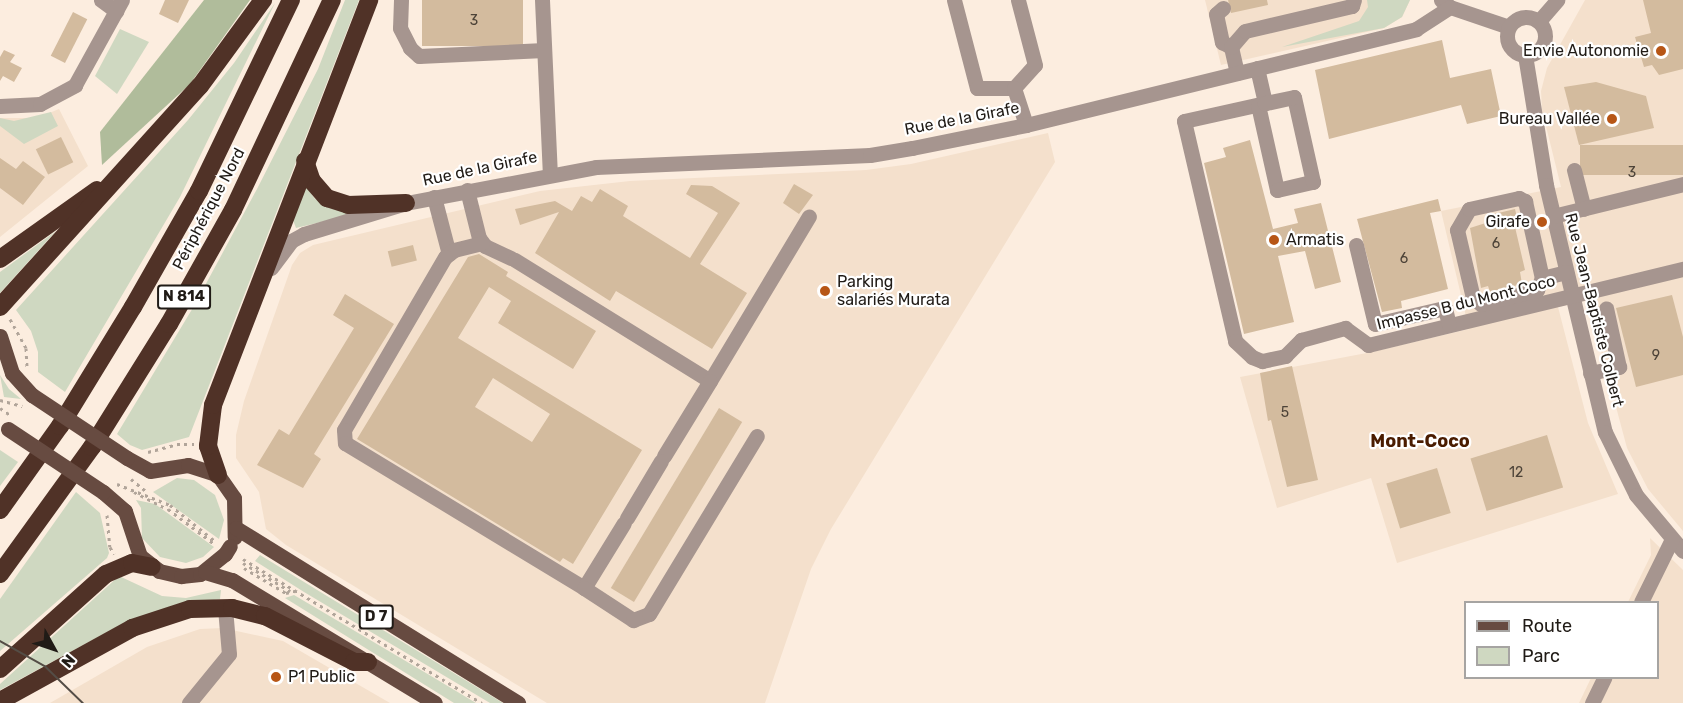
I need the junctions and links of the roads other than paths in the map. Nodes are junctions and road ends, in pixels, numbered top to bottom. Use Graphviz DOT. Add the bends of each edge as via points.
graph roads {
  1 [pos="101,0"];
  2 [pos="263,0"];
  3 [pos="291,0"];
  4 [pos="332,0"];
  5 [pos="369,0"];
  6 [pos="401,0"];
  7 [pos="542,0"];
  8 [pos="954,0"];
  9 [pos="1018,0"];
  10 [pos="1354,0"];
  11 [pos="1557,0"];
  12 [pos="1446,4"];
  13 [pos="119,6"];
  14 [pos="1217,7"];
  15 [pos="1539,21"];
  16 [pos="1509,27"];
  17 [pos="1231,47"];
  18 [pos="1525,55"];
  19 [pos="545,56"];
  20 [pos="1257,68"];
  21 [pos="1237,73"];
  22 [pos="1014,88"];
  23 [pos="1261,104"];
  24 [pos="0,106"];
  25 [pos="1026,124"];
  26 [pos="305,161"];
  27 [pos="134,162"];
  28 [pos="1574,170"];
  29 [pos="550,173"];
  30 [pos="1683,184"];
  31 [pos="467,190"];
  32 [pos="434,197"];
  33 [pos="406,203"];
  34 [pos="1584,209"];
  35 [pos="809,216"];
  36 [pos="1553,216"];
  37 [pos="482,243"];
  38 [pos="1356,244"];
  39 [pos="449,254"];
  40 [pos="0,260"];
  41 [pos="1566,272"];
  42 [pos="1682,273"];
  43 [pos="1542,278"];
  44 [pos="259,280"];
  45 [pos="1572,296"];
  46 [pos="1606,308"];
  47 [pos="2,310"];
  48 [pos="1449,325"];
  49 [pos="0,336"];
  50 [pos="1590,373"];
  51 [pos="710,381"];
  52 [pos="4,427"];
  53 [pos="757,436"];
  54 [pos="218,475"];
  55 [pos="0,510"];
  56 [pos="236,528"];
  57 [pos="1678,542"];
  58 [pos="152,567"];
  59 [pos="206,572"];
  60 [pos="0,574"];
  61 [pos="584,588"];
  62 [pos="1642,601"];
  63 [pos="225,608"];
  64 [pos="368,662"];
  65 [pos="0,669"];
  66 [pos="1604,679"];
  67 [pos="0,701"];
  68 [pos="189,703"];
  69 [pos="435,703"];
  70 [pos="518,703"];
  71 [pos="1592,703"];
  1 -- 13 [label="street"];
  2 -- 27 [label="highway" via="200,86"];
  3 -- 55 [label="highway, Périphérique Nord / N 814" via="199,191 139,297 60,426"];
  4 -- 60 [label="highway, Périphérique Nord / N 814" via="233,210 169,324 92,447"];
  5 -- 26 [label="highway"];
  6 -- 19 [label="street" via="400,28 419,56"];
  7 -- 19 [label="street"];
  8 -- 22 [label="street" via="977,88"];
  9 -- 22 [label="street" via="1035,65"];
  10 -- 17 [label="street" via="1352,6 1245,31"];
  11 -- 15 [label="street"];
  12 -- 16 [label="street, Rue de la Girafe"];
  12 -- 20 [label="street, Rue de la Girafe" via="1416,29"];
  13 -- 24 [label="street" via="75,86 40,104"];
  14 -- 17 [label="street" via="1222,42"];
  15 -- 16 [label="street" via="1526,16"];
  15 -- 18 [label="street" via="1545,31 1545,43 1537,52"];
  16 -- 18 [label="street" via="1509,46"];
  17 -- 21 [label="street"];
  18 -- 36 [label="street, Rue Jean-Baptiste Colbert"];
  19 -- 29 [label="street"];
  20 -- 21 [label="street, Rue de la Girafe"];
  20 -- 23 [label="street"];
  21 -- 25 [label="street, Rue de la Girafe"];
  22 -- 25 [label="street"];
  23 -- 23 [label="street" via="1294,97 1313,182 1277,190"];
  23 -- 48 [label="street, Impasse B du Mont Coco" via="1184,121 1235,341 1244,353 1262,361 1285,356 1301,340 1345,328 1368,345"];
  25 -- 29 [label="street, Rue de la Girafe" via="870,155 666,163"];
  26 -- 33 [label="highway" via="312,181 327,198 348,205"];
  26 -- 44 [label="highway"];
  27 -- 40 [label="highway"];
  27 -- 47 [label="highway"];
  28 -- 34 [label="street"];
  29 -- 31 [label="street, Rue de la Girafe"];
  30 -- 34 [label="street"];
  31 -- 32 [label="street, Rue de la Girafe"];
  31 -- 37 [label="street"];
  32 -- 33 [label="street, Rue de la Girafe"];
  32 -- 39 [label="street"];
  33 -- 44 [label="street, Rue de la Girafe" via="304,234 291,241"];
  34 -- 36 [label="street"];
  35 -- 51 [label="street"];
  36 -- 41 [label="street, Rue Jean-Baptiste Colbert"];
  37 -- 39 [label="street"];
  37 -- 51 [label="street"];
  38 -- 48 [label="street" via="1375,324 1445,309"];
  39 -- 61 [label="street" via="344,430 345,443"];
  41 -- 43 [label="street"];
  41 -- 45 [label="street, Rue Jean-Baptiste Colbert"];
  42 -- 45 [label="street, Impasse B du Mont Coco"];
  43 -- 43 [label="street" via="1525,201 1519,198 1469,209 1457,230 1473,298 1480,304 1537,290"];
  44 -- 54 [label="highway" via="213,405 208,447"];
  45 -- 48 [label="street, Impasse B du Mont Coco"];
  45 -- 50 [label="street, Rue Jean-Baptiste Colbert"];
  46 -- 50 [label="street" via="1619,367"];
  49 -- 54 [label="main road, bridge" via="12,373 28,394 127,458 150,471 188,465"];
  50 -- 57 [label="street, Rue Jean-Baptiste Colbert" via="1616,459 1647,512"];
  51 -- 61 [label="street"];
  52 -- 58 [label="main road, bridge" via="107,486 125,511 135,549"];
  53 -- 61 [label="street" via="649,614 633,621"];
  54 -- 56 [label="main road" via="234,498"];
  56 -- 59 [label="main road"];
  56 -- 70 [label="main road, D 7"];
  57 -- 62 [label="street"];
  58 -- 59 [label="main road" via="181,576"];
  58 -- 65 [label="highway" via="121,565 89,588"];
  59 -- 64 [label="main road, D 7" via="232,580"];
  63 -- 64 [label="highway" via="276,620 354,662"];
  63 -- 67 [label="highway" via="190,609 132,628"];
  63 -- 68 [label="street" via="229,654"];
  64 -- 69 [label="main road, D 7"];
  66 -- 71 [label="street"];
}
